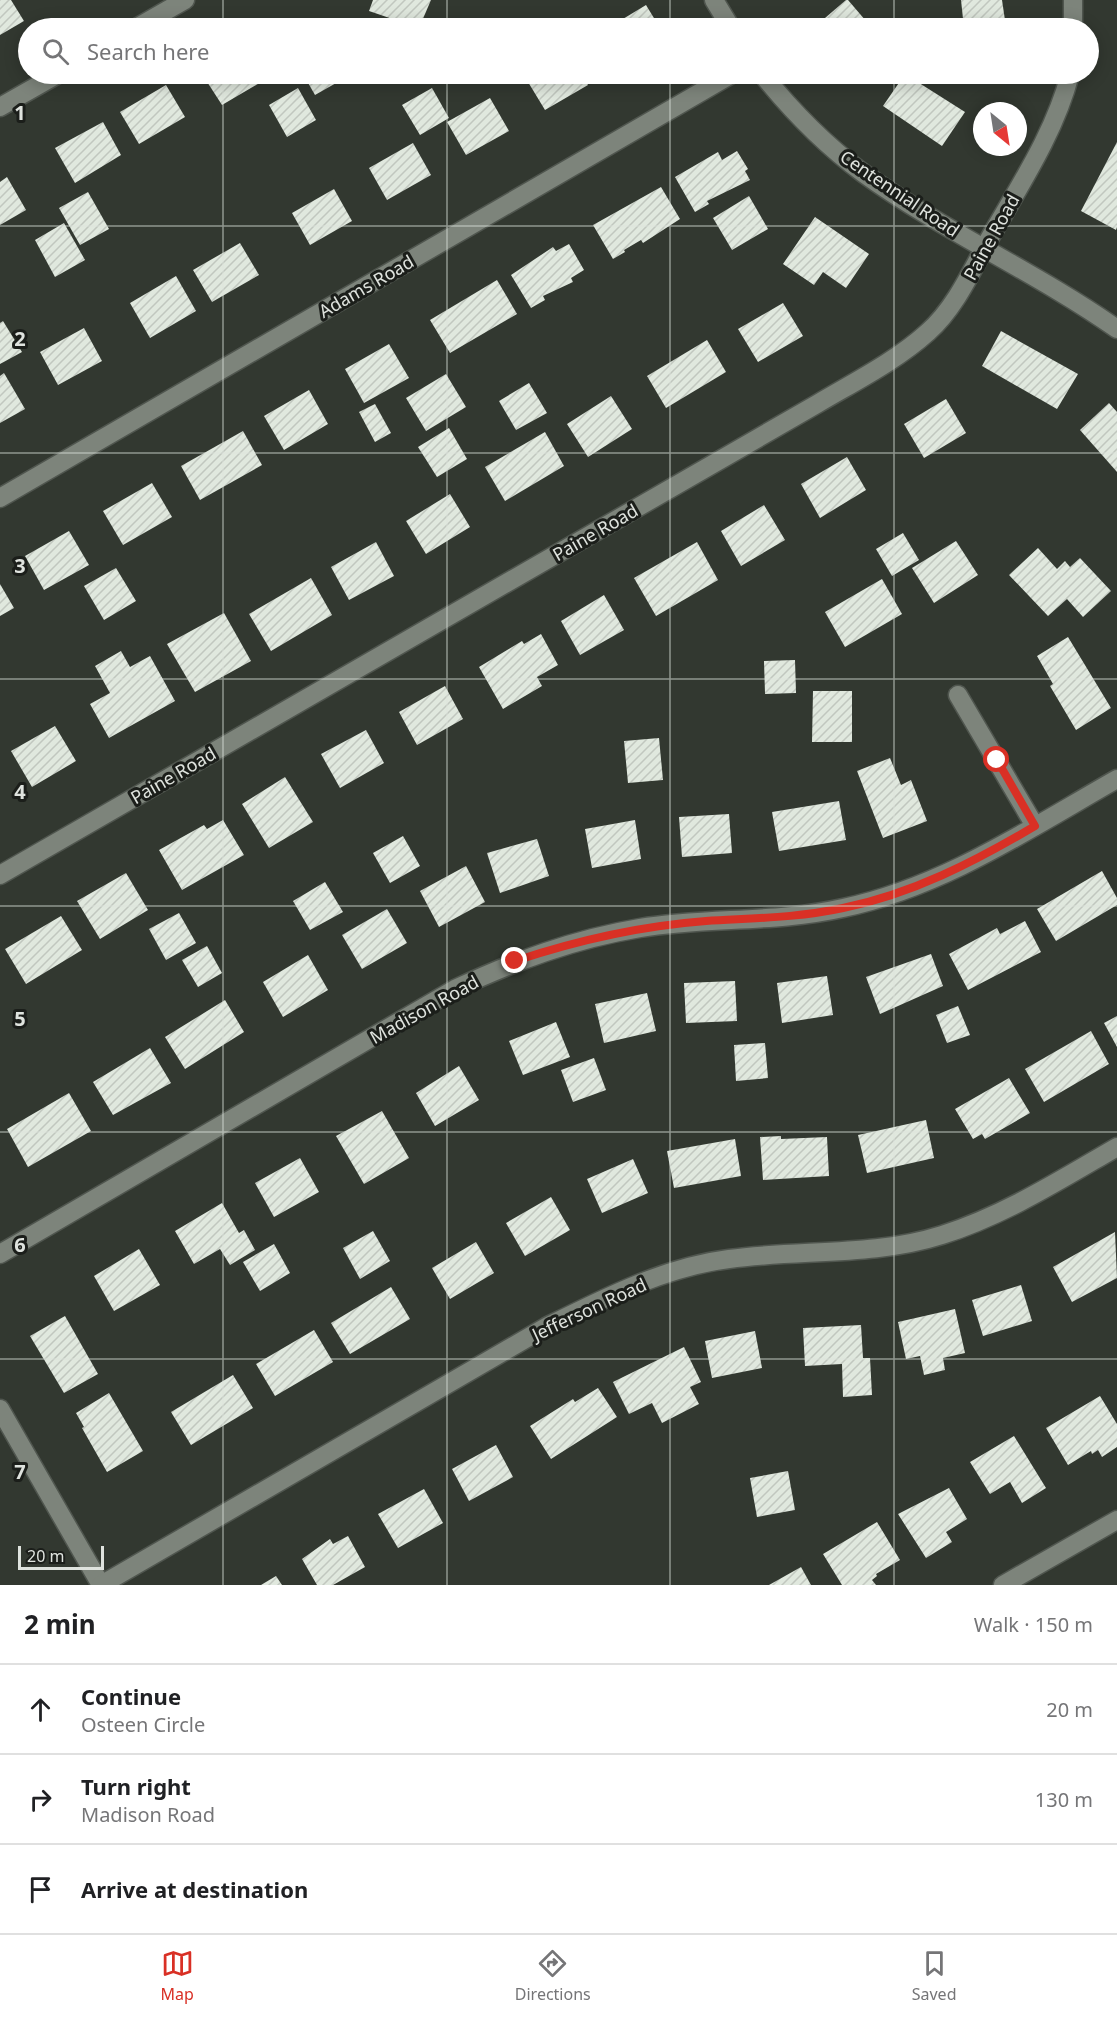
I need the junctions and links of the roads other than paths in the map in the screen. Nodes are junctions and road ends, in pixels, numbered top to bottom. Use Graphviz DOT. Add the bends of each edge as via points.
graph roads {
  1 [pos="185,0"];
  2 [pos="714,0"];
  3 [pos="1073,0"];
  4 [pos="154,18"];
  5 [pos="725,18"];
  6 [pos="1073,18"];
  7 [pos="40,84"];
  8 [pos="715,84"];
  9 [pos="770,84"];
  10 [pos="1068,84"];
  11 [pos="0,107"];
  12 [pos="984,249"];
  13 [pos="1117,329"];
  14 [pos="0,498"];
  15 [pos="958,695"];
  16 [pos="1117,779"];
  17 [pos="1035,826"];
  18 [pos="0,874"];
  19 [pos="1117,1147"];
  20 [pos="0,1254"];
  21 [pos="0,1409"];
  22 [pos="1117,1520"];
  23 [pos="101,1585"];
  24 [pos="1003,1585"];
  1 -- 4 [label="street"];
  2 -- 5 [label="street"];
  3 -- 6 [label="street"];
  7 -- 11 [label="street"];
  8 -- 14 [label="street, Adams Road"];
  9 -- 12 [label="street, Centennial Road" via="820,138 862,173"];
  10 -- 12 [label="street, Paine Road" via="1063,104"];
  12 -- 13 [label="street, Centennial Road"];
  12 -- 18 [label="street, Paine Road" via="959,294 929,332 889,361"];
  15 -- 17 [label="street"];
  16 -- 17 [label="street, Madison Road"];
  17 -- 20 [label="street, Madison Road" via="955,870 895,895 853,906 786,918 640,928 575,941 515,961 445,995"];
  19 -- 23 [label="street, Jefferson Road" via="1004,1212 941,1236 876,1249 728,1259 659,1276 598,1301 537,1332"];
  21 -- 23 [label="street"];
  22 -- 24 [label="street"];
}
